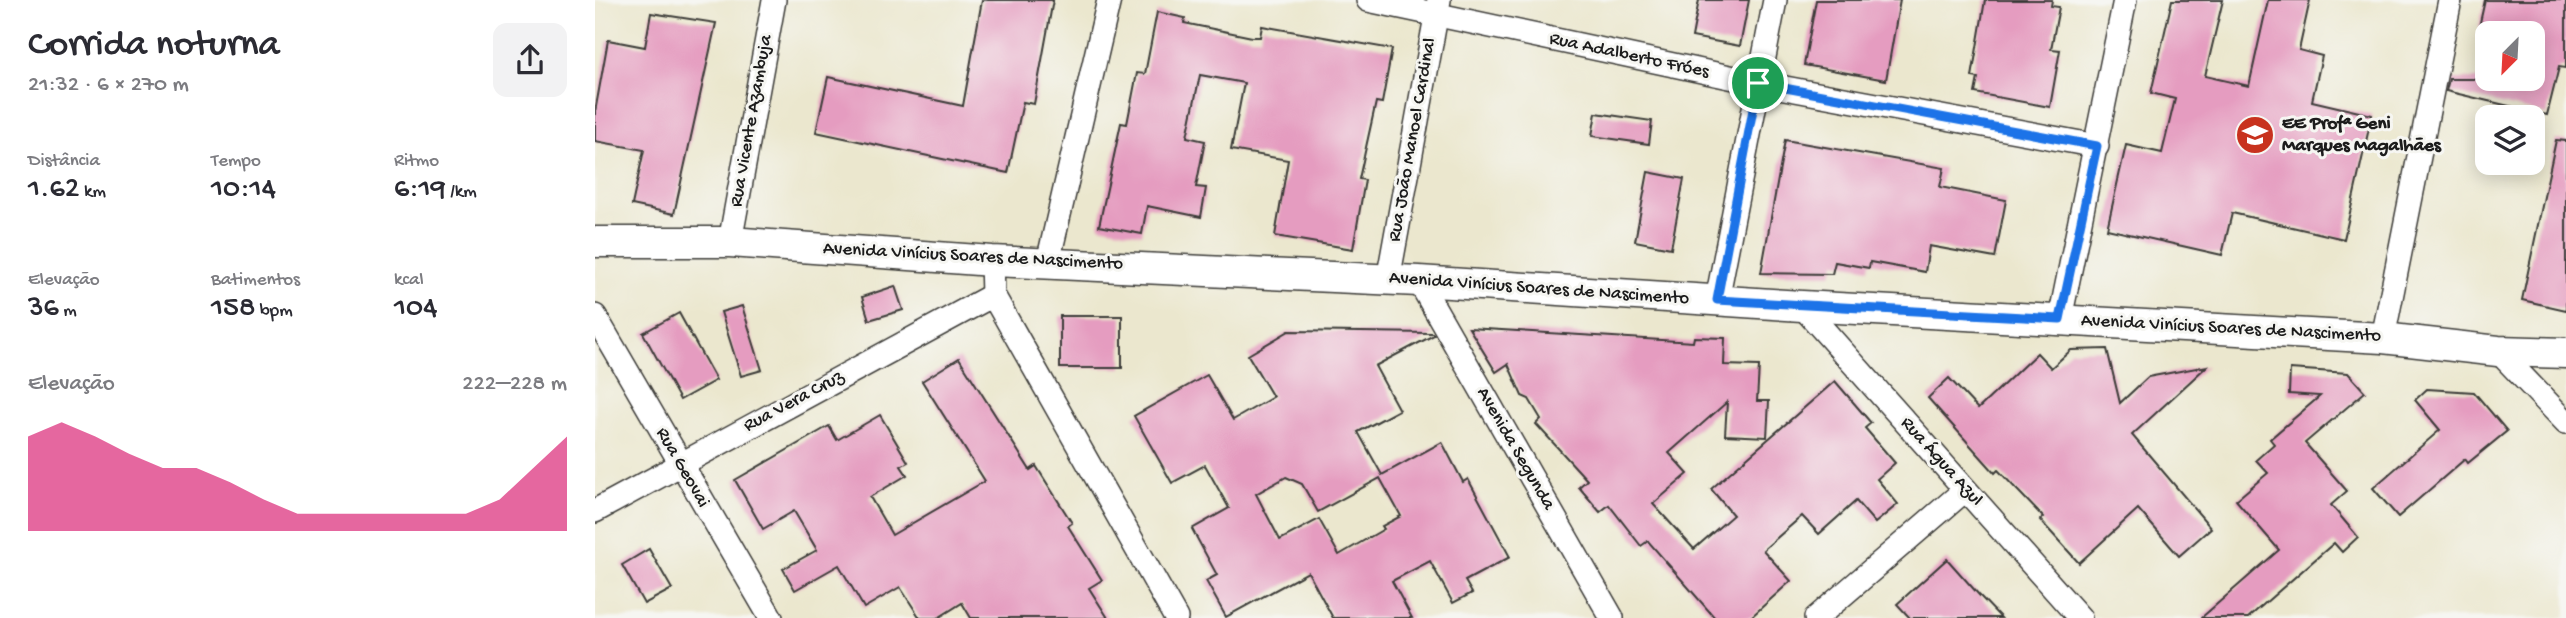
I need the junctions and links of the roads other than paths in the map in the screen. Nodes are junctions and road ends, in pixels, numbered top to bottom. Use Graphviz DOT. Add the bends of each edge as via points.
graph roads {
  1 [pos="774,0"];
  2 [pos="1109,0"];
  3 [pos="1368,0"];
  4 [pos="1775,0"];
  5 [pos="2125,0"];
  6 [pos="2450,0"];
  7 [pos="1437,8"];
  8 [pos="1758,83"];
  9 [pos="2097,146"];
  10 [pos="595,242"];
  11 [pos="730,242"];
  12 [pos="992,261"];
  13 [pos="1048,262"];
  14 [pos="1388,280"];
  15 [pos="1419,281"];
  16 [pos="993,295"];
  17 [pos="1717,300"];
  18 [pos="1802,306"];
  19 [pos="595,316"];
  20 [pos="2060,319"];
  21 [pos="2383,338"];
  22 [pos="2498,351"];
  23 [pos="2566,353"];
  24 [pos="2566,422"];
  25 [pos="679,464"];
  26 [pos="1965,490"];
  27 [pos="595,511"];
  28 [pos="771,618"];
  29 [pos="1176,618"];
  30 [pos="1612,618"];
  31 [pos="1816,618"];
  32 [pos="2080,618"];
  1 -- 11 [label="street, Rua Vicente Azambuja"];
  2 -- 13 [label="street"];
  3 -- 7 [label="street, Rua Adalberto Fróes"];
  4 -- 8 [label="street"];
  5 -- 9 [label="street"];
  6 -- 21 [label="street"];
  7 -- 8 [label="street, Rua Adalberto Fróes"];
  7 -- 14 [label="street, Rua João Manoel Cardinal"];
  8 -- 9 [label="street, Rua Adalberto Fróes"];
  8 -- 17 [label="street"];
  9 -- 20 [label="street"];
  10 -- 11 [label="street, Avenida Vinícius Soares de Nascimento"];
  11 -- 12 [label="street, Avenida Vinícius Soares de Nascimento"];
  12 -- 13 [label="street, Avenida Vinícius Soares de Nascimento"];
  12 -- 16 [label="street"];
  13 -- 14 [label="street, Avenida Vinícius Soares de Nascimento"];
  14 -- 15 [label="street, Avenida Vinícius Soares de Nascimento"];
  15 -- 17 [label="street, Avenida Vinícius Soares de Nascimento"];
  15 -- 30 [label="street, Avenida Segunda"];
  16 -- 25 [label="street, Rua Vera Cruz"];
  16 -- 29 [label="street"];
  17 -- 18 [label="street, Avenida Vinícius Soares de Nascimento"];
  18 -- 20 [label="street, Avenida Vinícius Soares de Nascimento"];
  18 -- 26 [label="street, Rua Água Azul"];
  19 -- 25 [label="street, Rua Geovai"];
  20 -- 21 [label="street, Avenida Vinícius Soares de Nascimento"];
  21 -- 22 [label="street, Avenida Vinícius Soares de Nascimento"];
  22 -- 23 [label="street, Avenida Vinícius Soares de Nascimento"];
  22 -- 24 [label="street"];
  25 -- 27 [label="street, Rua Vera Cruz"];
  25 -- 28 [label="street, Rua Geovai"];
  26 -- 31 [label="street"];
  26 -- 32 [label="street, Rua Água Azul"];
}
